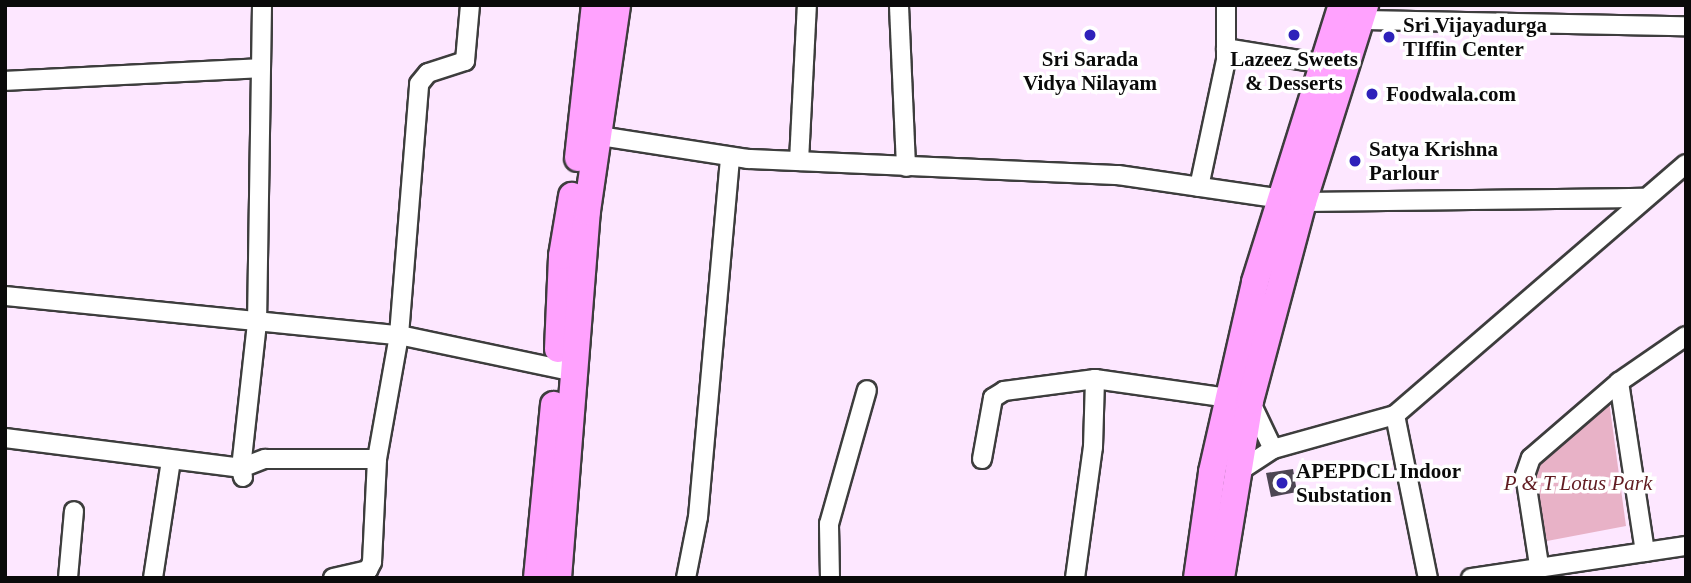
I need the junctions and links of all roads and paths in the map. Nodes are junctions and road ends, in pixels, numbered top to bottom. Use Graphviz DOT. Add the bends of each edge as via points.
graph roads {
  1 [pos="262,5"];
  2 [pos="470,5"];
  3 [pos="595,5"];
  4 [pos="617,5"];
  5 [pos="807,5"];
  6 [pos="1226,5"];
  7 [pos="899,6"];
  8 [pos="1356,10"];
  9 [pos="1686,26"];
  10 [pos="1226,48"];
  11 [pos="1324,64"];
  12 [pos="260,68"];
  13 [pos="5,81"];
  14 [pos="589,135"];
  15 [pos="730,157"];
  16 [pos="799,161"];
  17 [pos="1686,164"];
  18 [pos="906,167"];
  19 [pos="1199,187"];
  20 [pos="1643,198"];
  21 [pos="1292,199"];
  22 [pos="5,296"];
  23 [pos="257,324"];
  24 [pos="399,335"];
  25 [pos="1686,336"];
  26 [pos="566,371"];
  27 [pos="1095,379"];
  28 [pos="1619,382"];
  29 [pos="867,390"];
  30 [pos="1240,398"];
  31 [pos="1395,415"];
  32 [pos="5,438"];
  33 [pos="1273,449"];
  34 [pos="377,459"];
  35 [pos="982,459"];
  36 [pos="171,460"];
  37 [pos="1238,471"];
  38 [pos="243,473"];
  39 [pos="74,511"];
  40 [pos="1686,546"];
  41 [pos="1645,552"];
  42 [pos="1539,565"];
  43 [pos="68,578"];
  44 [pos="153,578"];
  45 [pos="333,578"];
  46 [pos="537,578"];
  47 [pos="558,578"];
  48 [pos="686,578"];
  49 [pos="830,578"];
  50 [pos="1075,578"];
  51 [pos="1197,578"];
  52 [pos="1221,578"];
  53 [pos="1428,578"];
  54 [pos="1471,578"];
  1 -- 12 [label="street"];
  2 -- 24 [label="street" via="465,61 428,73 419,85"];
  3 -- 14 [label="main road"];
  4 -- 14 [label="main road"];
  5 -- 16 [label="street"];
  6 -- 10 [label="street"];
  7 -- 18 [label="street"];
  8 -- 9 [label="street"];
  8 -- 11 [label="main road"];
  8 -- 21 [label="main road"];
  10 -- 11 [label="street"];
  10 -- 19 [label="street"];
  11 -- 21 [label="main road"];
  12 -- 13 [label="street"];
  12 -- 23 [label="street"];
  14 -- 15 [label="street"];
  14 -- 26 [label="main road"];
  15 -- 16 [label="street"];
  15 -- 48 [label="street" via="698,517"];
  16 -- 18 [label="street"];
  17 -- 20 [label="street"];
  18 -- 19 [label="street" via="1118,175"];
  19 -- 21 [label="street"];
  20 -- 21 [label="street"];
  20 -- 31 [label="street"];
  21 -- 30 [label="main road"];
  22 -- 23 [label="street"];
  23 -- 24 [label="street"];
  23 -- 38 [label="street"];
  24 -- 26 [label="street"];
  24 -- 34 [label="street"];
  25 -- 28 [label="street"];
  26 -- 46 [label="main road"];
  26 -- 47 [label="main road"];
  27 -- 30 [label="street"];
  27 -- 35 [label="street" via="1017,389 993,398"];
  27 -- 50 [label="street" via="1093,447"];
  28 -- 41 [label="street"];
  28 -- 42 [label="street" via="1527,466"];
  29 -- 49 [label="street" via="829,524"];
  30 -- 33 [label="street"];
  30 -- 37 [label="main road"];
  30 -- 51 [label="main road"];
  31 -- 33 [label="street"];
  31 -- 53 [label="street"];
  32 -- 36 [label="street"];
  33 -- 37 [label="street"];
  34 -- 38 [label="street" via="305,456"];
  34 -- 45 [label="street" via="372,562 368,570"];
  36 -- 38 [label="street"];
  36 -- 44 [label="street"];
  37 -- 52 [label="main road"];
  39 -- 43 [label="street"];
  40 -- 41 [label="street"];
  41 -- 42 [label="street"];
  42 -- 54 [label="street"];
}
